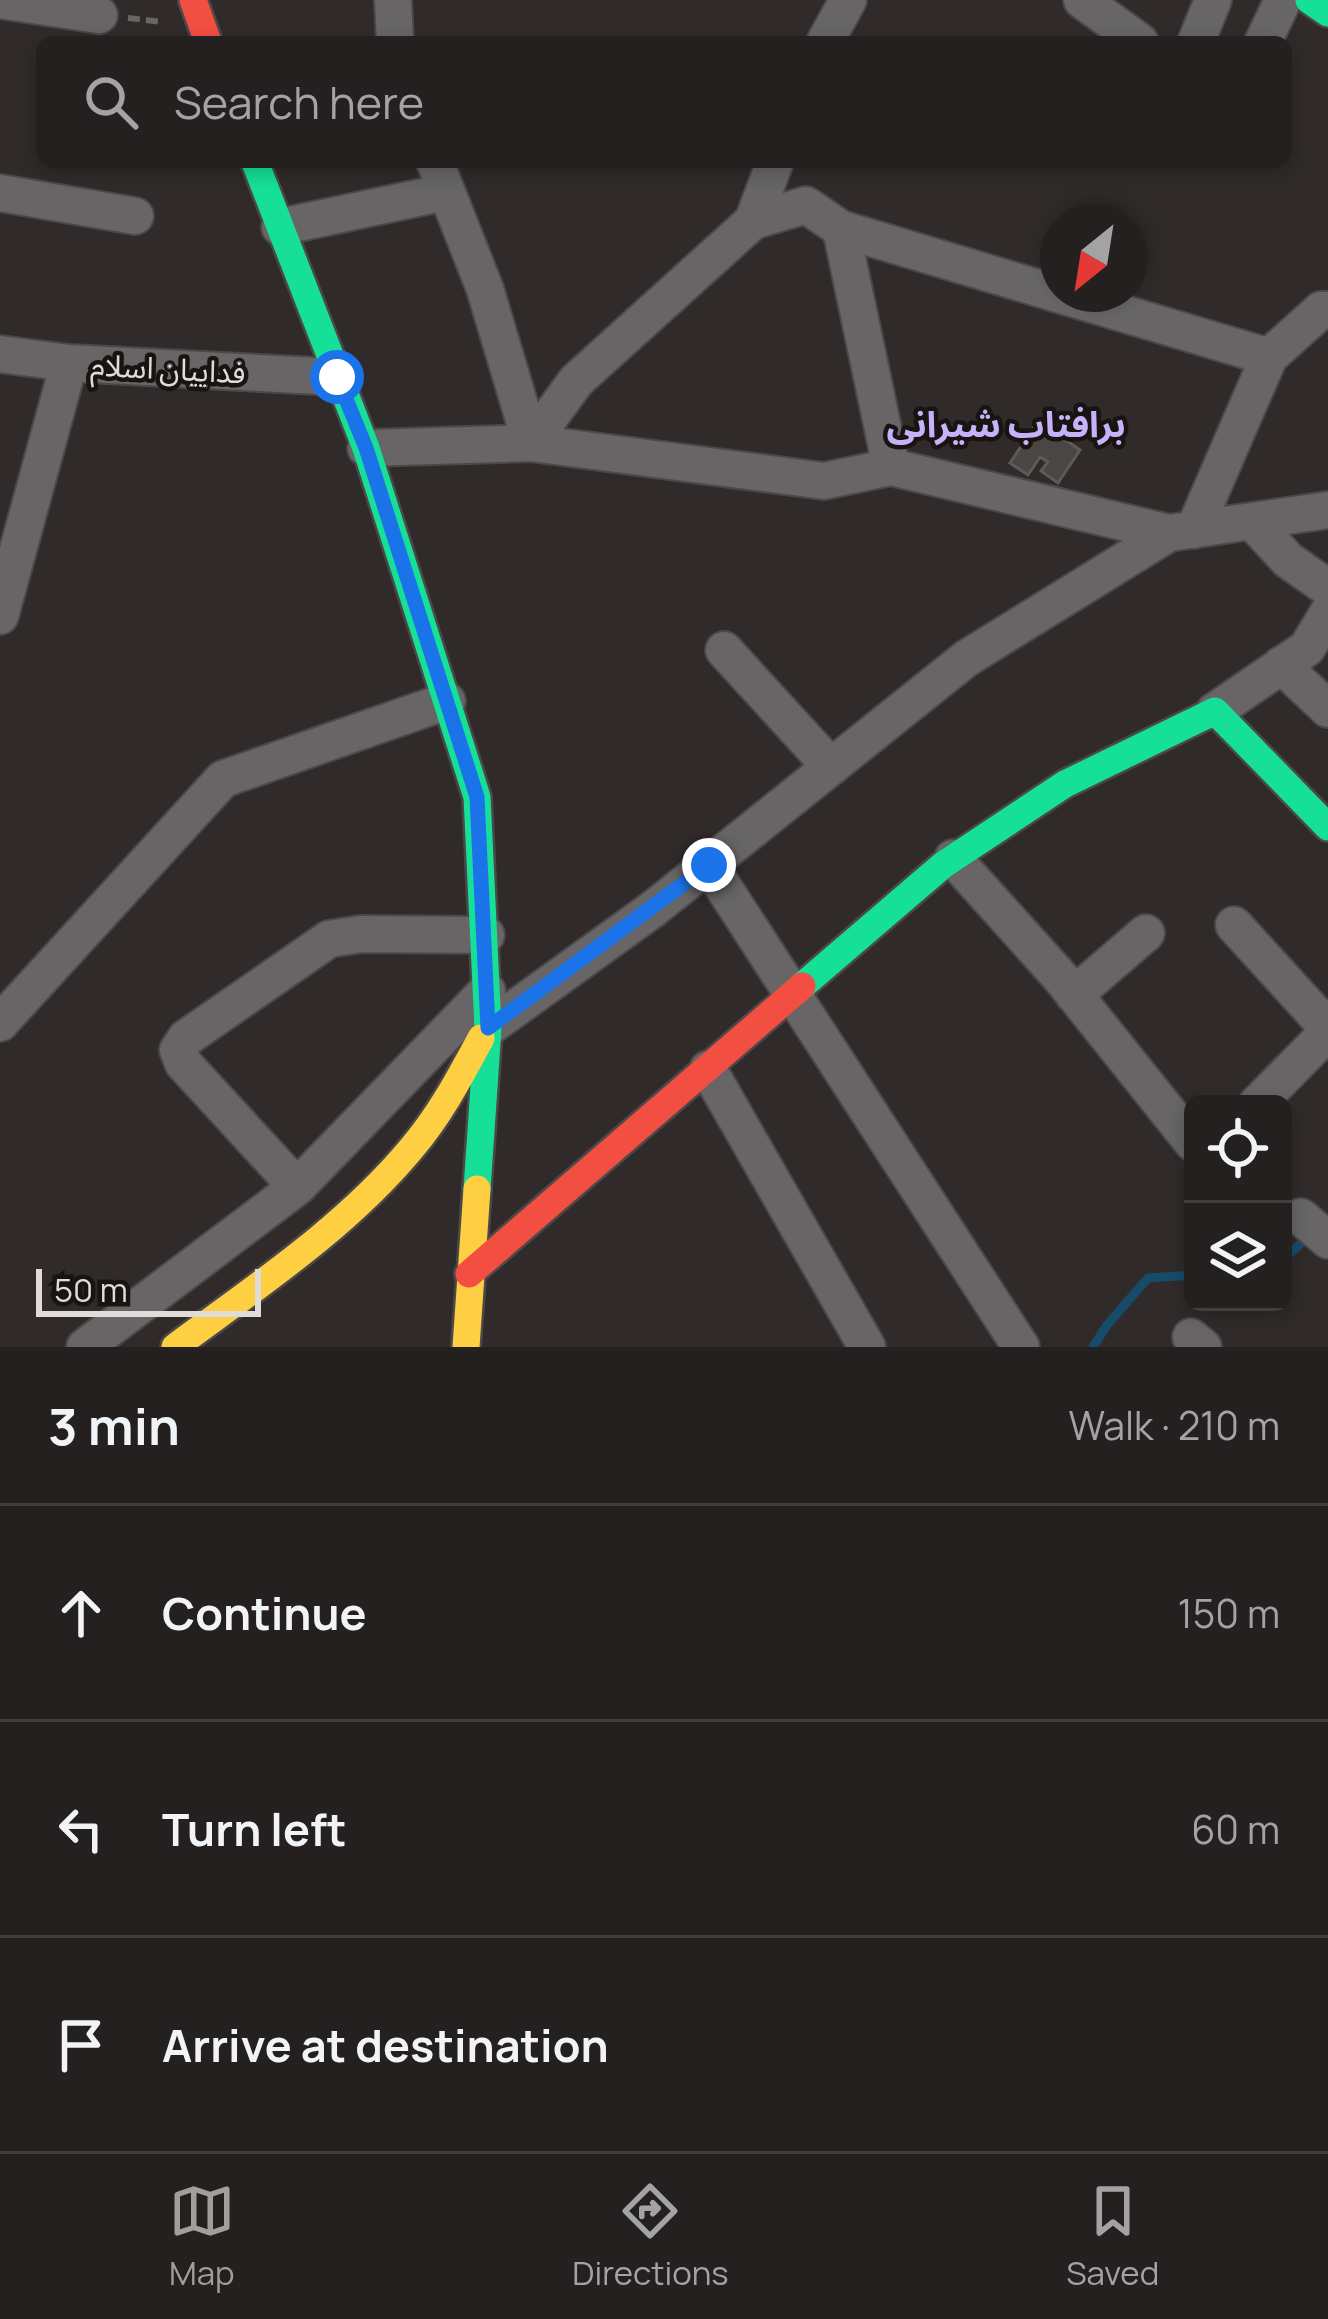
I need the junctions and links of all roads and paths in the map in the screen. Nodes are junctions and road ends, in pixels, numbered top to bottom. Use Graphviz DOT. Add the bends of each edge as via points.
graph roads {
  1 [pos="0,0"];
  2 [pos="393,0"];
  3 [pos="848,0"];
  4 [pos="1082,0"];
  5 [pos="1213,0"];
  6 [pos="1283,0"];
  7 [pos="1309,0"];
  8 [pos="1328,13"];
  9 [pos="99,15"];
  10 [pos="201,23"];
  11 [pos="395,36"];
  12 [pos="828,36"];
  13 [pos="1131,36"];
  14 [pos="1198,36"];
  15 [pos="1266,36"];
  16 [pos="257,168"];
  17 [pos="773,168"];
  18 [pos="440,177"];
  19 [pos="0,194"];
  20 [pos="135,216"];
  21 [pos="753,220"];
  22 [pos="280,227"];
  23 [pos="841,229"];
  24 [pos="1040,289"];
  25 [pos="1328,310"];
  26 [pos="1118,312"];
  27 [pos="0,354"];
  28 [pos="1268,357"];
  29 [pos="69,363"];
  30 [pos="337,377"];
  31 [pos="531,442"];
  32 [pos="366,448"];
  33 [pos="891,467"];
  34 [pos="1328,510"];
  35 [pos="1253,522"];
  36 [pos="1182,532"];
  37 [pos="1328,588"];
  38 [pos="1328,613"];
  39 [pos="0,616"];
  40 [pos="724,650"];
  41 [pos="1281,665"];
  42 [pos="447,701"];
  43 [pos="1328,709"];
  44 [pos="1215,711"];
  45 [pos="830,767"];
  46 [pos="1328,827"];
  47 [pos="953,858"];
  48 [pos="709,865"];
  49 [pos="1234,925"];
  50 [pos="1146,933"];
  51 [pos="486,935"];
  52 [pos="795,994"];
  53 [pos="1074,995"];
  54 [pos="487,1009"];
  55 [pos="0,1023"];
  56 [pos="1328,1030"];
  57 [pos="708,1069"];
  58 [pos="1266,1095"];
  59 [pos="1184,1132"];
  60 [pos="297,1187"];
  61 [pos="469,1274"];
  62 [pos="85,1347"];
  63 [pos="175,1347"];
  64 [pos="466,1347"];
  65 [pos="867,1347"];
  66 [pos="1021,1347"];
  1 -- 9 [label="street"];
  2 -- 11 [label="street"];
  3 -- 12 [label="street"];
  4 -- 13 [label="street"];
  5 -- 14 [label="street"];
  6 -- 15 [label="street"];
  7 -- 8 [label="street"];
  9 -- 10 [label="path"];
  16 -- 22 [label="street"];
  17 -- 21 [label="street"];
  18 -- 22 [label="street"];
  18 -- 31 [label="street" via="485,289"];
  19 -- 20 [label="street"];
  21 -- 23 [label="street" via="806,205"];
  21 -- 31 [label="street" via="576,381"];
  22 -- 30 [label="street"];
  23 -- 24 [label="street"];
  23 -- 33 [label="street"];
  25 -- 28 [label="street"];
  26 -- 28 [label="street"];
  27 -- 29 [label="street, فداییان اسلام"];
  28 -- 36 [label="street"];
  29 -- 30 [label="street, فداییان اسلام"];
  29 -- 39 [label="street"];
  30 -- 32 [label="street"];
  31 -- 32 [label="street"];
  31 -- 33 [label="street" via="824,481"];
  32 -- 42 [label="street"];
  33 -- 36 [label="street"];
  34 -- 35 [label="street"];
  35 -- 36 [label="street"];
  35 -- 37 [label="street"];
  36 -- 45 [label="street" via="967,658"];
  38 -- 41 [label="street" via="1307,648"];
  40 -- 45 [label="street"];
  41 -- 43 [label="street"];
  41 -- 44 [label="street"];
  42 -- 51 [label="street" via="477,797"];
  42 -- 55 [label="street" via="223,779"];
  44 -- 46 [label="street"];
  44 -- 47 [label="street" via="1065,784"];
  45 -- 48 [label="street"];
  47 -- 52 [label="street"];
  47 -- 53 [label="street"];
  48 -- 52 [label="street"];
  48 -- 54 [label="street"];
  49 -- 56 [label="street"];
  50 -- 53 [label="street"];
  51 -- 54 [label="street"];
  51 -- 60 [label="street" via="329,939 186,1038 178,1050 183,1063"];
  52 -- 57 [label="street"];
  52 -- 66 [label="street"];
  53 -- 59 [label="street"];
  54 -- 60 [label="street"];
  54 -- 61 [label="street"];
  54 -- 63 [label="street" via="440,1111 394,1168"];
  56 -- 58 [label="street"];
  57 -- 61 [label="street"];
  57 -- 65 [label="street"];
  60 -- 62 [label="street"];
  61 -- 64 [label="street"];
}
